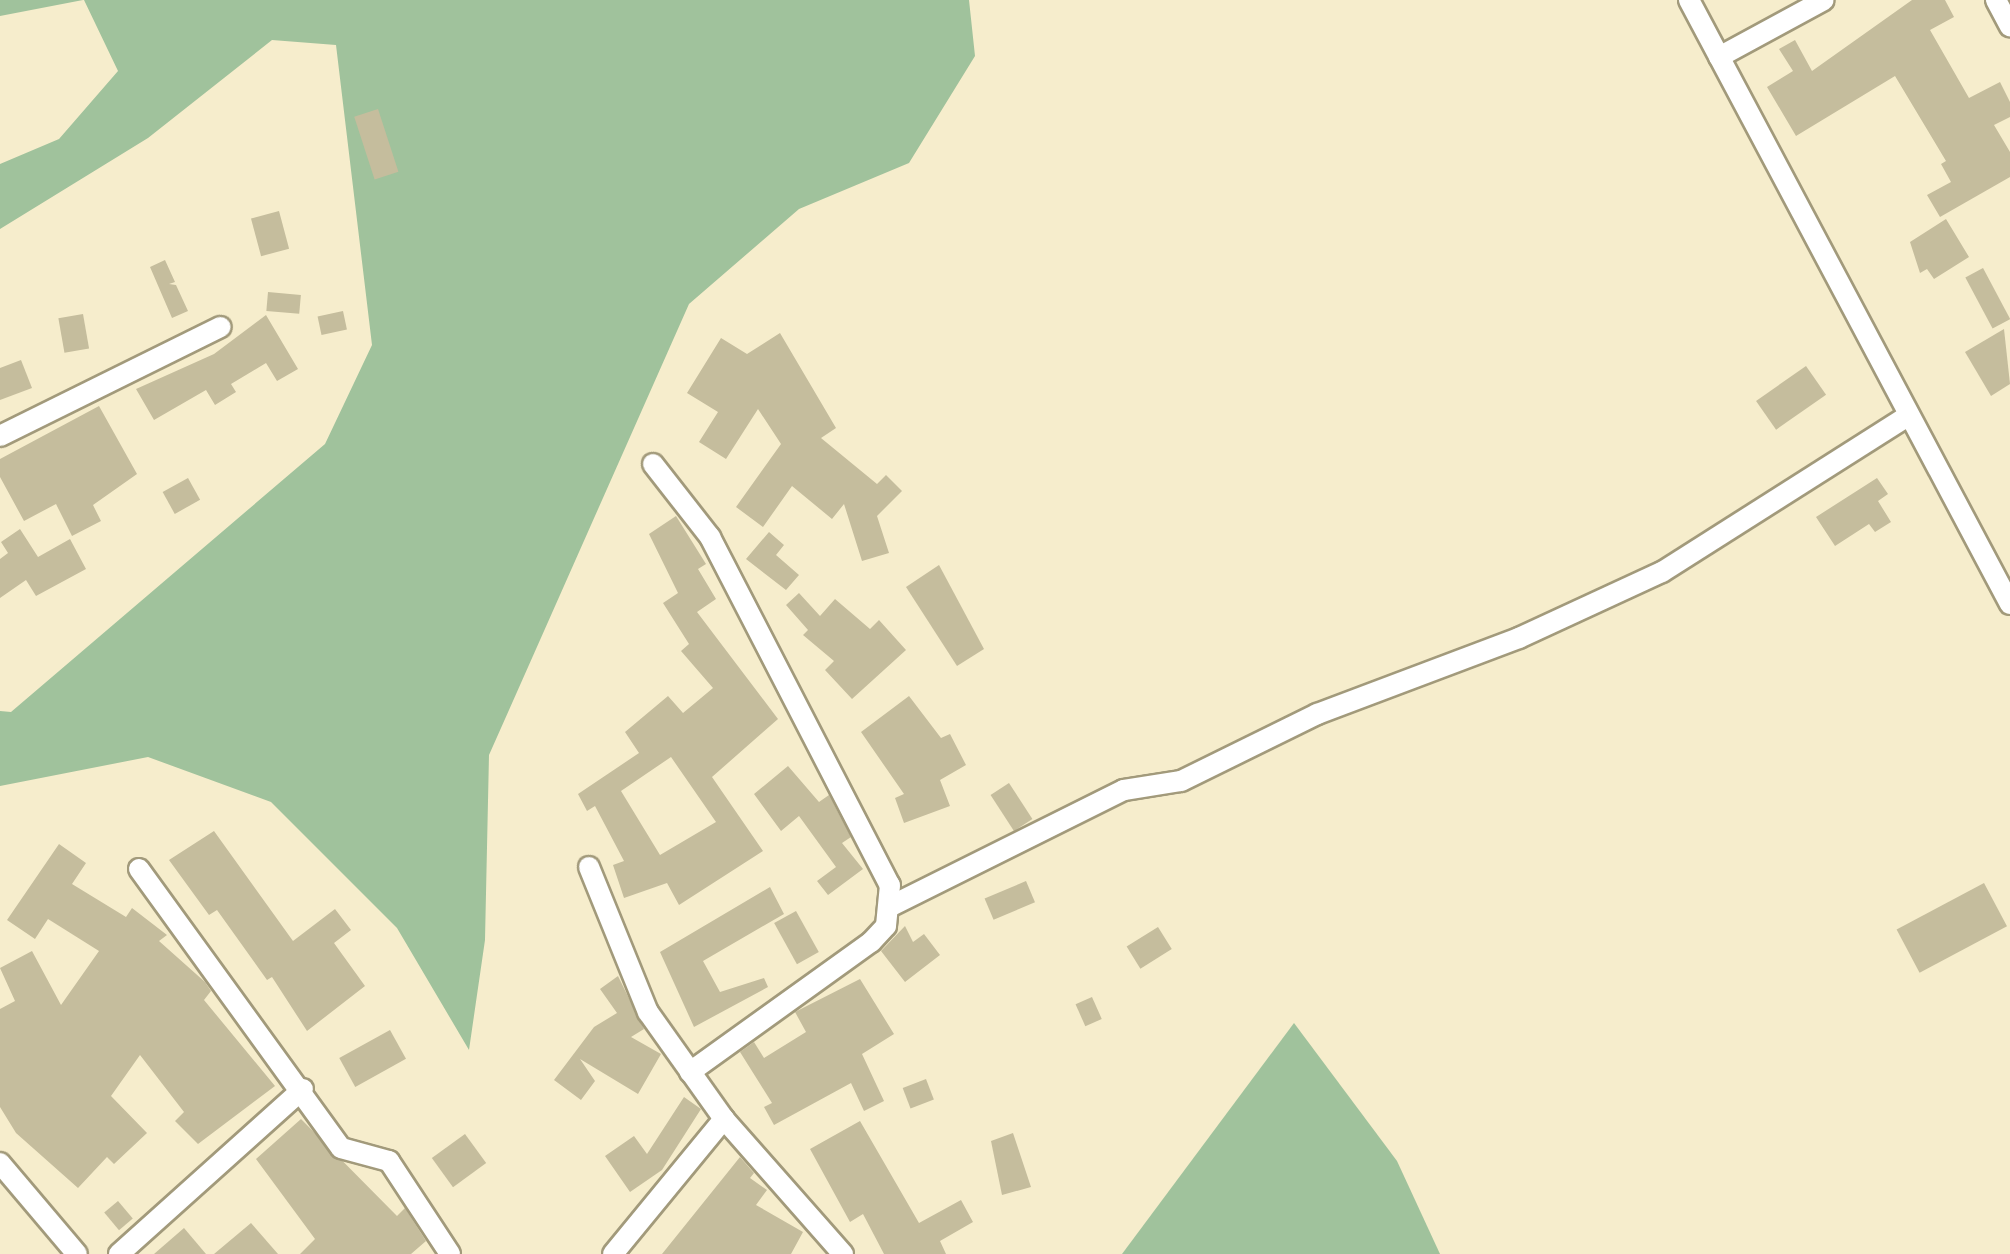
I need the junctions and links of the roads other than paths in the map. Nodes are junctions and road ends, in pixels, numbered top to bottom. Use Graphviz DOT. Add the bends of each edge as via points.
graph roads {
  1 [pos="1689,0"];
  2 [pos="1824,0"];
  3 [pos="1996,0"];
  4 [pos="2010,26"];
  5 [pos="1719,57"];
  6 [pos="221,327"];
  7 [pos="1906,417"];
  8 [pos="0,436"];
  9 [pos="653,464"];
  10 [pos="2010,604"];
  11 [pos="589,867"];
  12 [pos="139,869"];
  13 [pos="891,906"];
  14 [pos="690,1072"];
  15 [pos="303,1089"];
  16 [pos="724,1119"];
  17 [pos="0,1163"];
  18 [pos="77,1254"];
  19 [pos="119,1254"];
  20 [pos="450,1254"];
  21 [pos="613,1254"];
  22 [pos="843,1254"];
  1 -- 5 [label="street"];
  2 -- 5 [label="street"];
  3 -- 4 [label="street"];
  5 -- 7 [label="street"];
  6 -- 8 [label="street"];
  7 -- 10 [label="street"];
  7 -- 13 [label="street" via="1662,572 1519,638 1317,714 1181,781 1124,790"];
  9 -- 13 [label="street" via="710,537 881,865"];
  11 -- 14 [label="street" via="622,963"];
  12 -- 15 [label="street"];
  13 -- 14 [label="street" via="871,942"];
  14 -- 16 [label="street"];
  15 -- 19 [label="street"];
  15 -- 20 [label="street" via="341,1148 389,1161"];
  16 -- 21 [label="street"];
  16 -- 22 [label="street"];
  17 -- 18 [label="street"];
}
